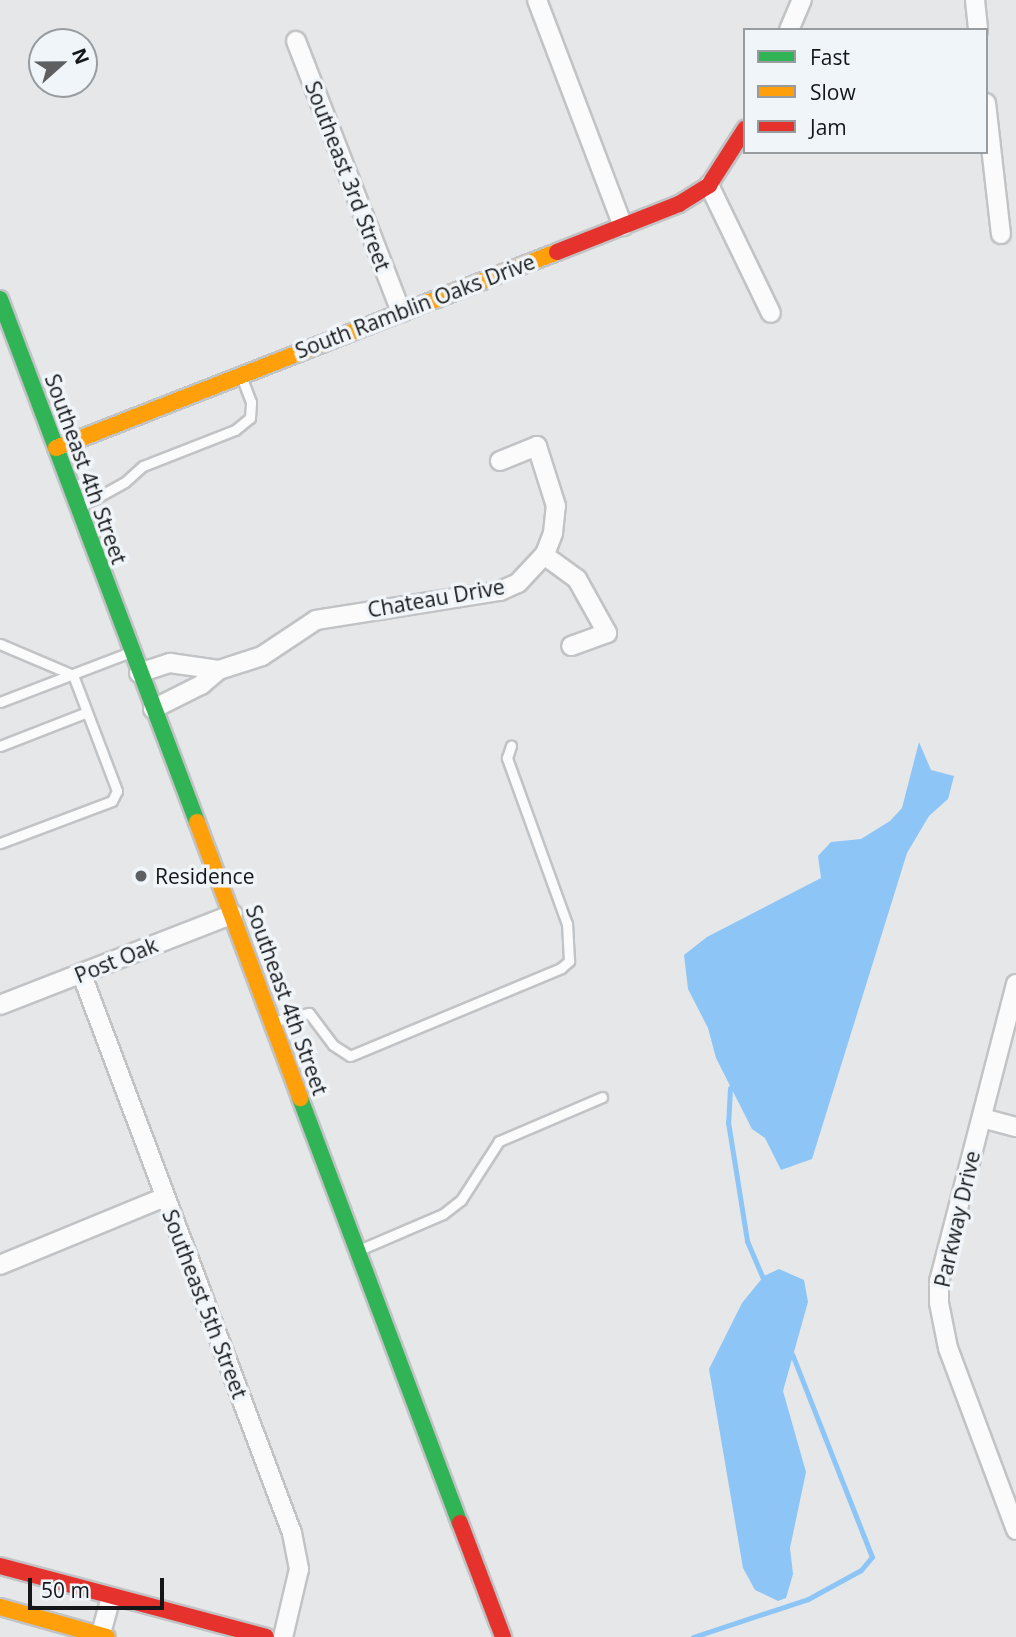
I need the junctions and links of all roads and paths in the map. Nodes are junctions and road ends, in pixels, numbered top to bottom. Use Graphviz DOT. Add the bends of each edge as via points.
graph roads {
  1 [pos="537,0"];
  2 [pos="802,0"];
  3 [pos="975,0"];
  4 [pos="790,28"];
  5 [pos="978,28"];
  6 [pos="296,41"];
  7 [pos="988,120"];
  8 [pos="743,132"];
  9 [pos="709,185"];
  10 [pos="623,226"];
  11 [pos="1001,234"];
  12 [pos="0,299"];
  13 [pos="401,312"];
  14 [pos="771,313"];
  15 [pos="240,373"];
  16 [pos="56,448"];
  17 [pos="500,461"];
  18 [pos="78,508"];
  19 [pos="544,555"];
  20 [pos="0,644"];
  21 [pos="571,646"];
  22 [pos="131,652"];
  23 [pos="219,670"];
  24 [pos="139,673"];
  25 [pos="72,675"];
  26 [pos="0,702"];
  27 [pos="153,709"];
  28 [pos="87,712"];
  29 [pos="0,746"];
  30 [pos="511,746"];
  31 [pos="0,843"];
  32 [pos="233,914"];
  33 [pos="82,975"];
  34 [pos="1016,984"];
  35 [pos="0,1005"];
  36 [pos="272,1022"];
  37 [pos="602,1097"];
  38 [pos="982,1118"];
  39 [pos="1016,1127"];
  40 [pos="165,1197"];
  41 [pos="357,1251"];
  42 [pos="0,1265"];
  43 [pos="1016,1530"];
  44 [pos="0,1566"];
  45 [pos="111,1597"];
  46 [pos="0,1607"];
  47 [pos="102,1636"];
  48 [pos="266,1637"];
  49 [pos="283,1637"];
  50 [pos="503,1637"];
  1 -- 10 [label="street"];
  2 -- 4 [label="street"];
  3 -- 5 [label="street"];
  6 -- 13 [label="street, Southeast 3rd Street"];
  7 -- 11 [label="street"];
  8 -- 9 [label="main road, South Ramblin Oaks Drive"];
  9 -- 10 [label="main road, South Ramblin Oaks Drive" via="679,204"];
  9 -- 14 [label="street"];
  10 -- 13 [label="main road, South Ramblin Oaks Drive"];
  12 -- 16 [label="main road, Southeast 4th Street"];
  13 -- 15 [label="main road, South Ramblin Oaks Drive"];
  15 -- 16 [label="main road, South Ramblin Oaks Drive"];
  15 -- 18 [label="lane" via="251,402 250,418 235,430 143,466 125,482"];
  16 -- 18 [label="main road, Southeast 4th Street"];
  17 -- 19 [label="street, Chateau Drive" via="537,446 556,506 553,533"];
  18 -- 22 [label="main road, Southeast 4th Street"];
  19 -- 21 [label="street" via="577,579 607,633"];
  19 -- 23 [label="street, Chateau Drive" via="533,571 500,591 337,614 304,627 262,656"];
  20 -- 25 [label="lane"];
  22 -- 24 [label="main road, Southeast 4th Street"];
  22 -- 25 [label="lane"];
  23 -- 24 [label="street, Chateau Drive" via="170,663"];
  23 -- 27 [label="street, Chateau Drive" via="201,685"];
  24 -- 27 [label="main road, Southeast 4th Street"];
  25 -- 26 [label="lane"];
  25 -- 28 [label="lane"];
  27 -- 32 [label="main road, Southeast 4th Street"];
  28 -- 29 [label="lane"];
  28 -- 31 [label="lane" via="117,797"];
  30 -- 36 [label="lane" via="507,758 567,924 569,961 350,1056 334,1045 309,1013"];
  32 -- 33 [label="street, Post Oak"];
  32 -- 36 [label="main road, Southeast 4th Street"];
  33 -- 35 [label="street, Post Oak"];
  33 -- 40 [label="street, Southeast 5th Street"];
  34 -- 38 [label="street, Parkway Drive"];
  36 -- 41 [label="main road, Southeast 4th Street"];
  37 -- 41 [label="lane" via="499,1141 460,1200 443,1214"];
  38 -- 39 [label="street"];
  38 -- 43 [label="street, Parkway Drive" via="939,1281 939,1303 948,1348"];
  40 -- 42 [label="street"];
  40 -- 49 [label="street, Southeast 5th Street" via="292,1533 299,1569"];
  41 -- 50 [label="main road, Southeast 4th Street"];
  44 -- 45 [label="main road"];
  45 -- 47 [label="street"];
  45 -- 48 [label="main road"];
  46 -- 47 [label="main road"];
}
